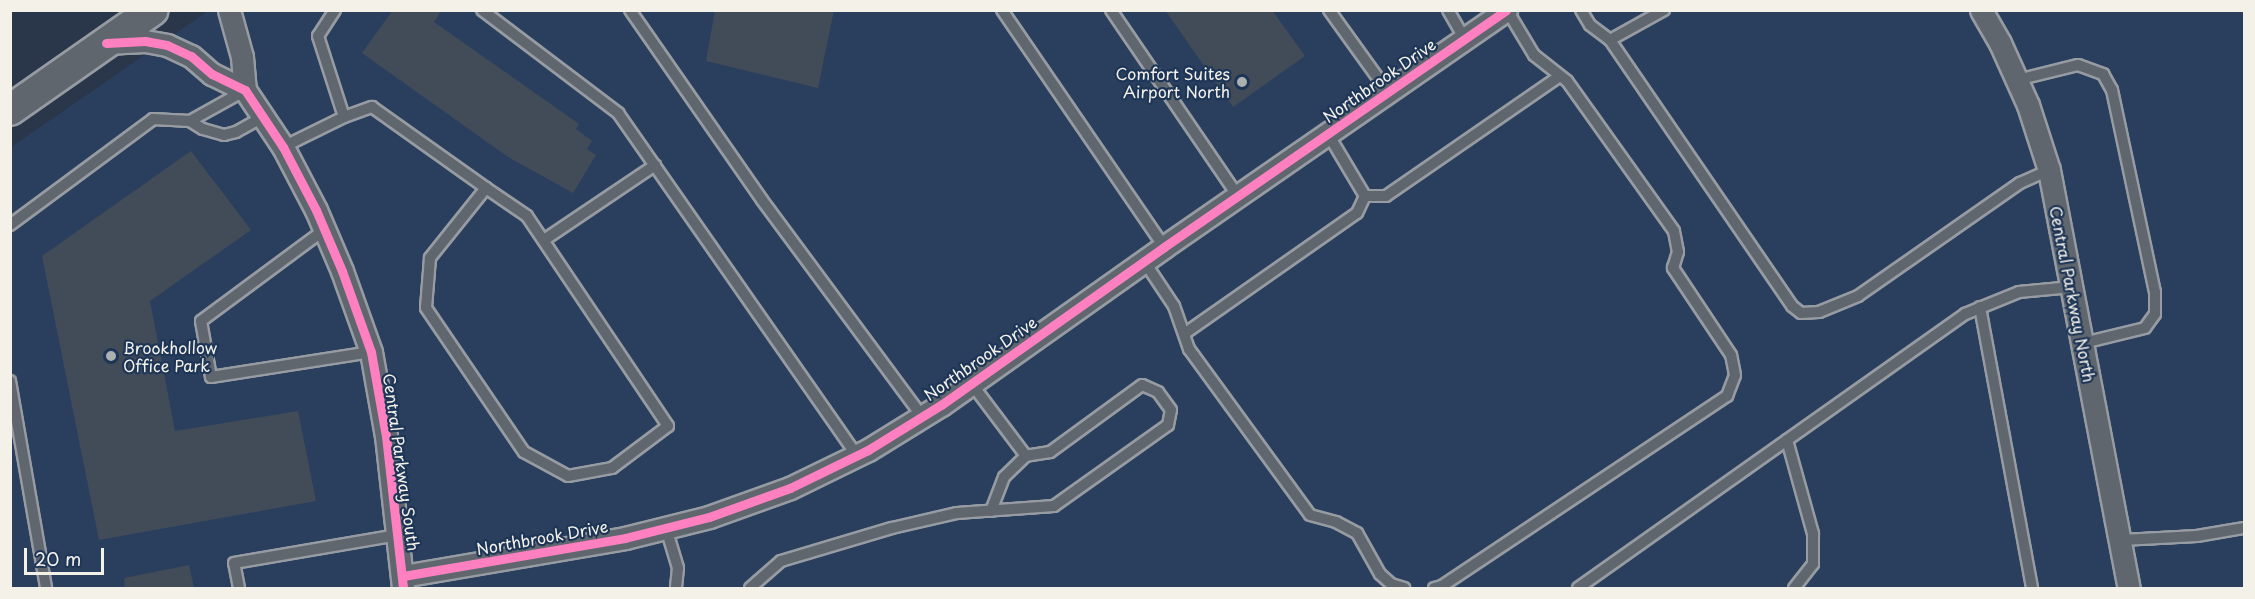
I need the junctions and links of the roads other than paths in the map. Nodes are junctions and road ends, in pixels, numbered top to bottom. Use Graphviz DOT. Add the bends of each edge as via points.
graph roads {
  1 [pos="153,10"];
  2 [pos="229,10"];
  3 [pos="335,10"];
  4 [pos="482,10"];
  5 [pos="630,10"];
  6 [pos="1002,10"];
  7 [pos="1111,10"];
  8 [pos="1329,10"];
  9 [pos="1448,10"];
  10 [pos="1506,10"];
  11 [pos="1581,10"];
  12 [pos="1664,10"];
  13 [pos="1981,10"];
  14 [pos="1465,39"];
  15 [pos="1610,40"];
  16 [pos="106,44"];
  17 [pos="1560,75"];
  18 [pos="2017,80"];
  19 [pos="245,90"];
  20 [pos="1388,92"];
  21 [pos="10,110"];
  22 [pos="263,117"];
  23 [pos="344,117"];
  24 [pos="190,121"];
  25 [pos="1328,134"];
  26 [pos="283,147"];
  27 [pos="655,165"];
  28 [pos="2049,170"];
  29 [pos="486,188"];
  30 [pos="1238,196"];
  31 [pos="1365,196"];
  32 [pos="10,225"];
  33 [pos="324,230"];
  34 [pos="544,240"];
  35 [pos="1164,246"];
  36 [pos="1143,261"];
  37 [pos="2072,287"];
  38 [pos="1980,308"];
  39 [pos="1184,334"];
  40 [pos="2083,343"];
  41 [pos="370,352"];
  42 [pos="10,381"];
  43 [pos="971,383"];
  44 [pos="921,416"];
  45 [pos="1787,440"];
  46 [pos="857,456"];
  47 [pos="1026,456"];
  48 [pos="992,511"];
  49 [pos="666,528"];
  50 [pos="2244,528"];
  51 [pos="398,535"];
  52 [pos="2122,540"];
  53 [pos="403,582"];
  54 [pos="46,588"];
  55 [pos="239,588"];
  56 [pos="676,588"];
  57 [pos="750,588"];
  58 [pos="1404,588"];
  59 [pos="1434,588"];
  60 [pos="1578,588"];
  61 [pos="1794,588"];
  62 [pos="2032,588"];
  63 [pos="2129,588"];
  1 -- 16 [label="main road"];
  2 -- 19 [label="street, Central Parkway South" via="242,57"];
  3 -- 23 [label="lane" via="318,36"];
  4 -- 27 [label="lane" via="618,113"];
  5 -- 44 [label="lane" via="762,200"];
  6 -- 35 [label="lane"];
  7 -- 30 [label="lane"];
  8 -- 20 [label="lane"];
  9 -- 14 [label="lane"];
  10 -- 14 [label="street, Northbrook Drive"];
  10 -- 17 [label="lane" via="1534,55"];
  11 -- 15 [label="lane" via="1590,25"];
  12 -- 15 [label="lane"];
  13 -- 18 [label="street, Central Parkway North"];
  14 -- 20 [label="street, Northbrook Drive"];
  15 -- 28 [label="lane" via="1792,306 1801,313 1819,312 1858,296 2020,183"];
  16 -- 19 [label="street" via="145,41 168,45"];
  16 -- 21 [label="main road"];
  17 -- 31 [label="lane" via="1386,196"];
  17 -- 59 [label="lane" via="1674,231 1678,252 1673,268 1731,355 1735,375 1727,396"];
  18 -- 28 [label="street, Central Parkway North"];
  18 -- 40 [label="lane" via="2078,65 2103,74 2112,90 2155,292 2155,314 2145,328"];
  19 -- 22 [label="street, Central Parkway South"];
  19 -- 24 [label="lane"];
  20 -- 25 [label="street, Northbrook Drive"];
  22 -- 24 [label="lane" via="224,135"];
  22 -- 26 [label="street, Central Parkway South"];
  23 -- 26 [label="lane"];
  23 -- 29 [label="lane" via="372,107"];
  24 -- 32 [label="lane" via="153,119"];
  25 -- 30 [label="street, Northbrook Drive"];
  25 -- 31 [label="lane"];
  26 -- 33 [label="street, Central Parkway South"];
  27 -- 34 [label="lane"];
  27 -- 46 [label="lane"];
  28 -- 37 [label="street, Central Parkway North"];
  29 -- 34 [label="lane" via="527,216"];
  29 -- 34 [label="lane" via="430,258 426,308 524,452 568,476 612,468 668,426"];
  30 -- 35 [label="street, Northbrook Drive"];
  31 -- 39 [label="lane" via="1357,213"];
  33 -- 41 [label="street, Central Parkway South"];
  33 -- 41 [label="lane" via="201,321 211,377"];
  35 -- 36 [label="street, Northbrook Drive"];
  36 -- 39 [label="lane" via="1174,306"];
  36 -- 43 [label="street, Northbrook Drive"];
  37 -- 38 [label="lane" via="2019,292"];
  37 -- 40 [label="street, Central Parkway North"];
  38 -- 45 [label="lane" via="1965,314"];
  38 -- 62 [label="lane"];
  39 -- 58 [label="lane" via="1189,349 1310,515 1357,533 1380,574 1391,584"];
  40 -- 52 [label="street, Central Parkway North"];
  41 -- 51 [label="street, Central Parkway South" via="386,436"];
  42 -- 54 [label="lane"];
  43 -- 44 [label="street, Northbrook Drive"];
  43 -- 47 [label="lane"];
  44 -- 46 [label="street, Northbrook Drive"];
  45 -- 60 [label="lane"];
  45 -- 61 [label="lane" via="1813,534 1813,564"];
  46 -- 49 [label="street, Northbrook Drive" via="790,488"];
  47 -- 48 [label="lane" via="1004,477"];
  47 -- 48 [label="lane" via="1050,452 1142,385 1158,392 1172,410 1168,425 1054,506"];
  48 -- 57 [label="lane" via="957,513 892,528 781,561"];
  49 -- 53 [label="street, Northbrook Drive"];
  49 -- 56 [label="lane" via="678,568"];
  50 -- 52 [label="lane" via="2197,536"];
  51 -- 53 [label="street, Central Parkway South"];
  51 -- 55 [label="lane" via="234,563"];
  52 -- 63 [label="street, Central Parkway North"];
}
